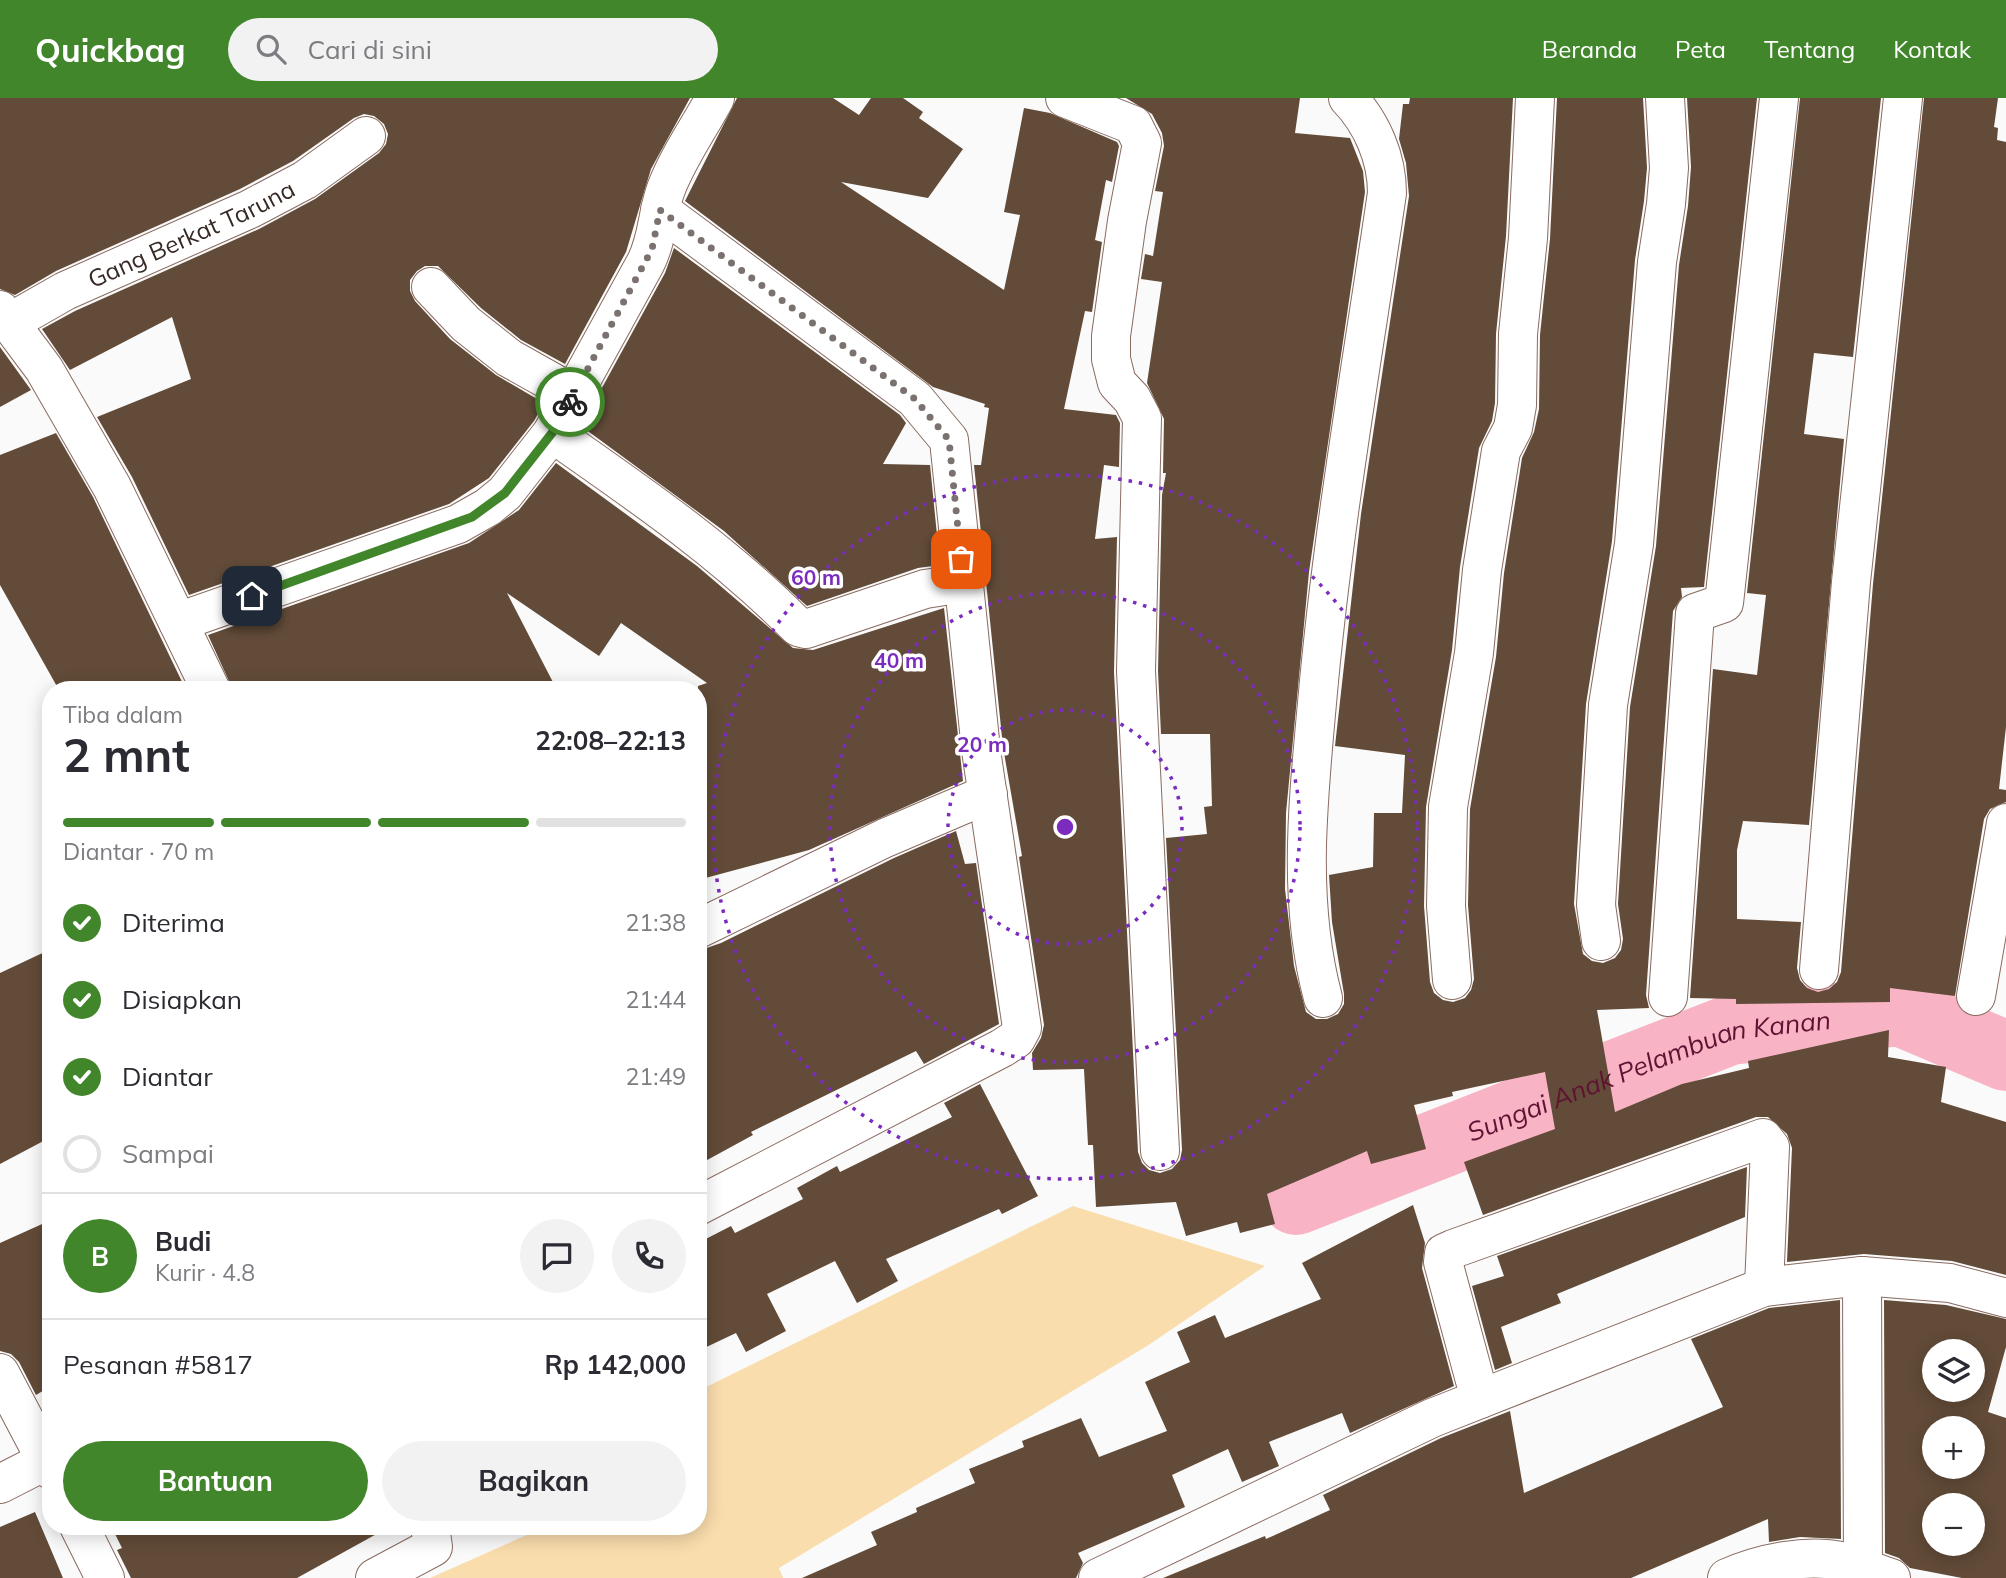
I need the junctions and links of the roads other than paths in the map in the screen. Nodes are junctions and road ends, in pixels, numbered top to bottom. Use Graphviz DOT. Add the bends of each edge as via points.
graph roads {
  1 [pos="715,98"];
  2 [pos="1065,98"];
  3 [pos="1348,98"];
  4 [pos="1535,98"];
  5 [pos="1665,98"];
  6 [pos="1779,98"];
  7 [pos="1903,98"];
  8 [pos="366,136"];
  9 [pos="660,210"];
  10 [pos="431,287"];
  11 [pos="5,317"];
  12 [pos="575,395"];
  13 [pos="552,433"];
  14 [pos="964,583"];
  15 [pos="178,622"];
  16 [pos="207,681"];
  17 [pos="988,794"];
  18 [pos="2006,823"];
  19 [pos="707,925"];
  20 [pos="1601,942"];
  21 [pos="1819,970"];
  22 [pos="1452,980"];
  23 [pos="1976,996"];
  24 [pos="1668,997"];
  25 [pos="1323,998"];
  26 [pos="1160,1151"];
  27 [pos="707,1201"];
  28 [pos="1862,1276"];
  29 [pos="1764,1287"];
  30 [pos="2006,1298"];
  31 [pos="0,1373"];
  32 [pos="1480,1399"];
  33 [pos="42,1450"];
  34 [pos="42,1466"];
  35 [pos="0,1484"];
  36 [pos="84,1535"];
  37 [pos="431,1535"];
  38 [pos="1872,1575"];
  39 [pos="105,1578"];
  40 [pos="375,1578"];
  41 [pos="1098,1578"];
  42 [pos="1727,1578"];
  1 -- 9 [label="street" via="670,181"];
  2 -- 26 [label="street" via="1133,125 1142,143 1127,221 1111,359 1117,383 1142,418 1136,671"];
  3 -- 25 [label="street" via="1372,130 1387,176 1387,193 1327,588 1305,832 1306,908"];
  4 -- 22 [label="street" via="1517,405 1513,428 1501,451 1448,807 1446,906"];
  5 -- 20 [label="street" via="1666,204 1657,262 1634,544 1608,705 1596,905"];
  6 -- 24 [label="street" via="1724,603 1695,613"];
  7 -- 21 [label="street" via="1851,582"];
  8 -- 11 [label="street, Gang Berkat Taruna" via="305,180 250,209"];
  9 -- 12 [label="street" via="652,249"];
  9 -- 14 [label="street" via="915,399 949,440"];
  10 -- 12 [label="street" via="466,324 509,358"];
  11 -- 15 [label="street" via="44,369 112,486"];
  12 -- 13 [label="street"];
  13 -- 14 [label="street" via="674,518 734,566 798,627 806,629 925,589"];
  13 -- 15 [label="street" via="505,493 458,524"];
  14 -- 17 [label="street"];
  15 -- 16 [label="street"];
  17 -- 19 [label="street" via="885,838"];
  17 -- 27 [label="street" via="1022,1028 1016,1039"];
  18 -- 23 [label="street"];
  28 -- 29 [label="street"];
  28 -- 30 [label="street" via="1950,1283"];
  28 -- 38 [label="street"];
  29 -- 32 [label="street"];
  29 -- 32 [label="street" via="1770,1147 1763,1138 1453,1249 1444,1254 1443,1262"];
  31 -- 33 [label="street"];
  32 -- 41 [label="street"];
  34 -- 35 [label="street"];
  36 -- 39 [label="street"];
  37 -- 40 [label="street" via="433,1547"];
  38 -- 42 [label="street" via="1846,1562 1824,1559 1761,1566"];
}
